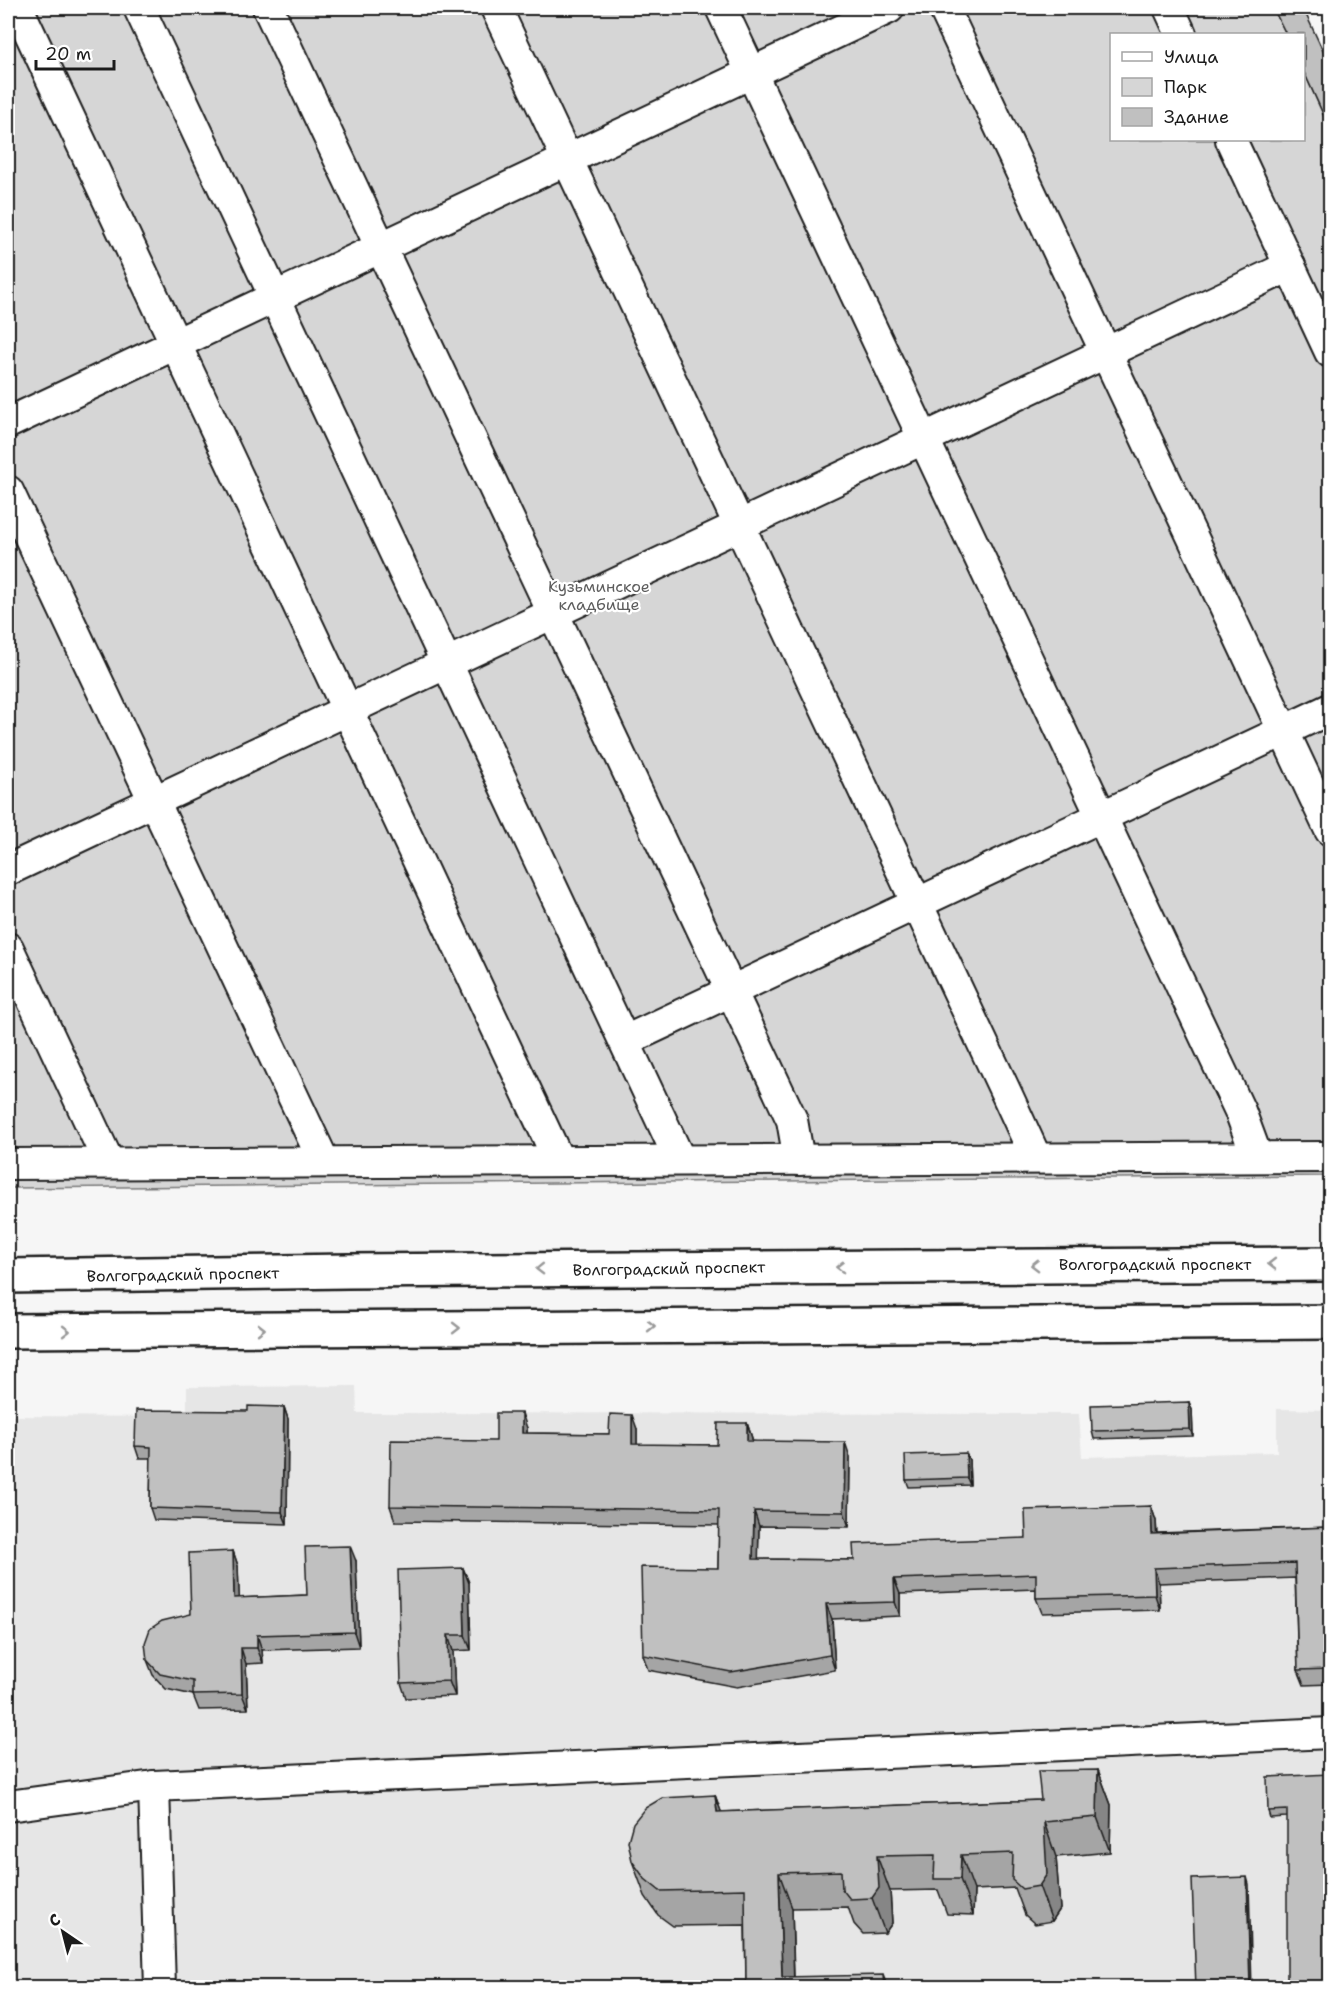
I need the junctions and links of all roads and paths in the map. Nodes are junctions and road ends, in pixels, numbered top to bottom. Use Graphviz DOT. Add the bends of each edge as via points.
graph roads {
  1 [pos="18,8"];
  2 [pos="139,8"];
  3 [pos="268,8"];
  4 [pos="496,8"];
  5 [pos="721,8"];
  6 [pos="889,8"];
  7 [pos="944,8"];
  8 [pos="1169,8"];
  9 [pos="1181,33"];
  10 [pos="751,72"];
  11 [pos="1231,141"];
  12 [pos="567,159"];
  13 [pos="381,247"];
  14 [pos="1290,266"];
  15 [pos="275,297"];
  16 [pos="176,343"];
  17 [pos="1330,352"];
  18 [pos="1106,353"];
  19 [pos="8,423"];
  20 [pos="924,438"];
  21 [pos="8,491"];
  22 [pos="740,526"];
  23 [pos="553,613"];
  24 [pos="447,663"];
  25 [pos="1330,709"];
  26 [pos="349,710"];
  27 [pos="1284,730"];
  28 [pos="154,802"];
  29 [pos="1102,817"];
  30 [pos="1330,830"];
  31 [pos="8,870"];
  32 [pos="917,903"];
  33 [pos="8,948"];
  34 [pos="731,991"];
  35 [pos="625,1041"];
  36 [pos="1257,1157"];
  37 [pos="1330,1157"];
  38 [pos="1036,1158"];
  39 [pos="680,1160"];
  40 [pos="799,1160"];
  41 [pos="560,1161"];
  42 [pos="324,1162"];
  43 [pos="109,1163"];
  44 [pos="8,1164"];
  45 [pos="1330,1264"];
  46 [pos="8,1276"];
  47 [pos="1330,1322"];
  48 [pos="8,1331"];
  49 [pos="1330,1733"];
  50 [pos="154,1786"];
  51 [pos="8,1806"];
  52 [pos="160,1988"];
  1 -- 16 [label="lane"];
  2 -- 15 [label="lane"];
  3 -- 13 [label="lane"];
  4 -- 12 [label="lane"];
  5 -- 10 [label="lane"];
  6 -- 10 [label="lane"];
  7 -- 18 [label="lane"];
  8 -- 9 [label="lane"];
  10 -- 12 [label="lane"];
  10 -- 20 [label="lane"];
  11 -- 14 [label="lane"];
  12 -- 13 [label="lane"];
  12 -- 22 [label="lane"];
  13 -- 15 [label="lane"];
  13 -- 23 [label="lane"];
  14 -- 17 [label="lane"];
  14 -- 18 [label="lane"];
  15 -- 16 [label="lane"];
  15 -- 24 [label="lane"];
  16 -- 19 [label="lane"];
  16 -- 26 [label="lane"];
  18 -- 20 [label="lane"];
  18 -- 27 [label="lane"];
  20 -- 22 [label="lane"];
  20 -- 29 [label="lane"];
  21 -- 28 [label="lane"];
  22 -- 23 [label="lane"];
  22 -- 32 [label="lane"];
  23 -- 24 [label="lane"];
  23 -- 34 [label="lane"];
  24 -- 26 [label="lane"];
  24 -- 35 [label="lane"];
  25 -- 27 [label="lane"];
  26 -- 28 [label="lane"];
  26 -- 41 [label="lane"];
  27 -- 29 [label="lane"];
  27 -- 30 [label="lane"];
  28 -- 31 [label="lane"];
  28 -- 42 [label="lane"];
  29 -- 32 [label="lane"];
  29 -- 36 [label="lane" via="1240,1111"];
  32 -- 34 [label="lane"];
  32 -- 38 [label="lane"];
  33 -- 43 [label="lane"];
  34 -- 35 [label="lane"];
  34 -- 40 [label="lane" via="792,1120"];
  35 -- 39 [label="lane"];
  36 -- 37 [label="lane"];
  36 -- 38 [label="lane"];
  38 -- 40 [label="lane"];
  39 -- 40 [label="lane"];
  39 -- 41 [label="lane"];
  41 -- 42 [label="lane"];
  42 -- 43 [label="lane"];
  43 -- 44 [label="lane"];
  45 -- 46 [label="main road, Волгоградский проспект, one-way"];
  48 -- 47 [label="main road, one-way"];
  49 -- 50 [label="lane"];
  50 -- 51 [label="lane"];
  50 -- 52 [label="lane"];
}
